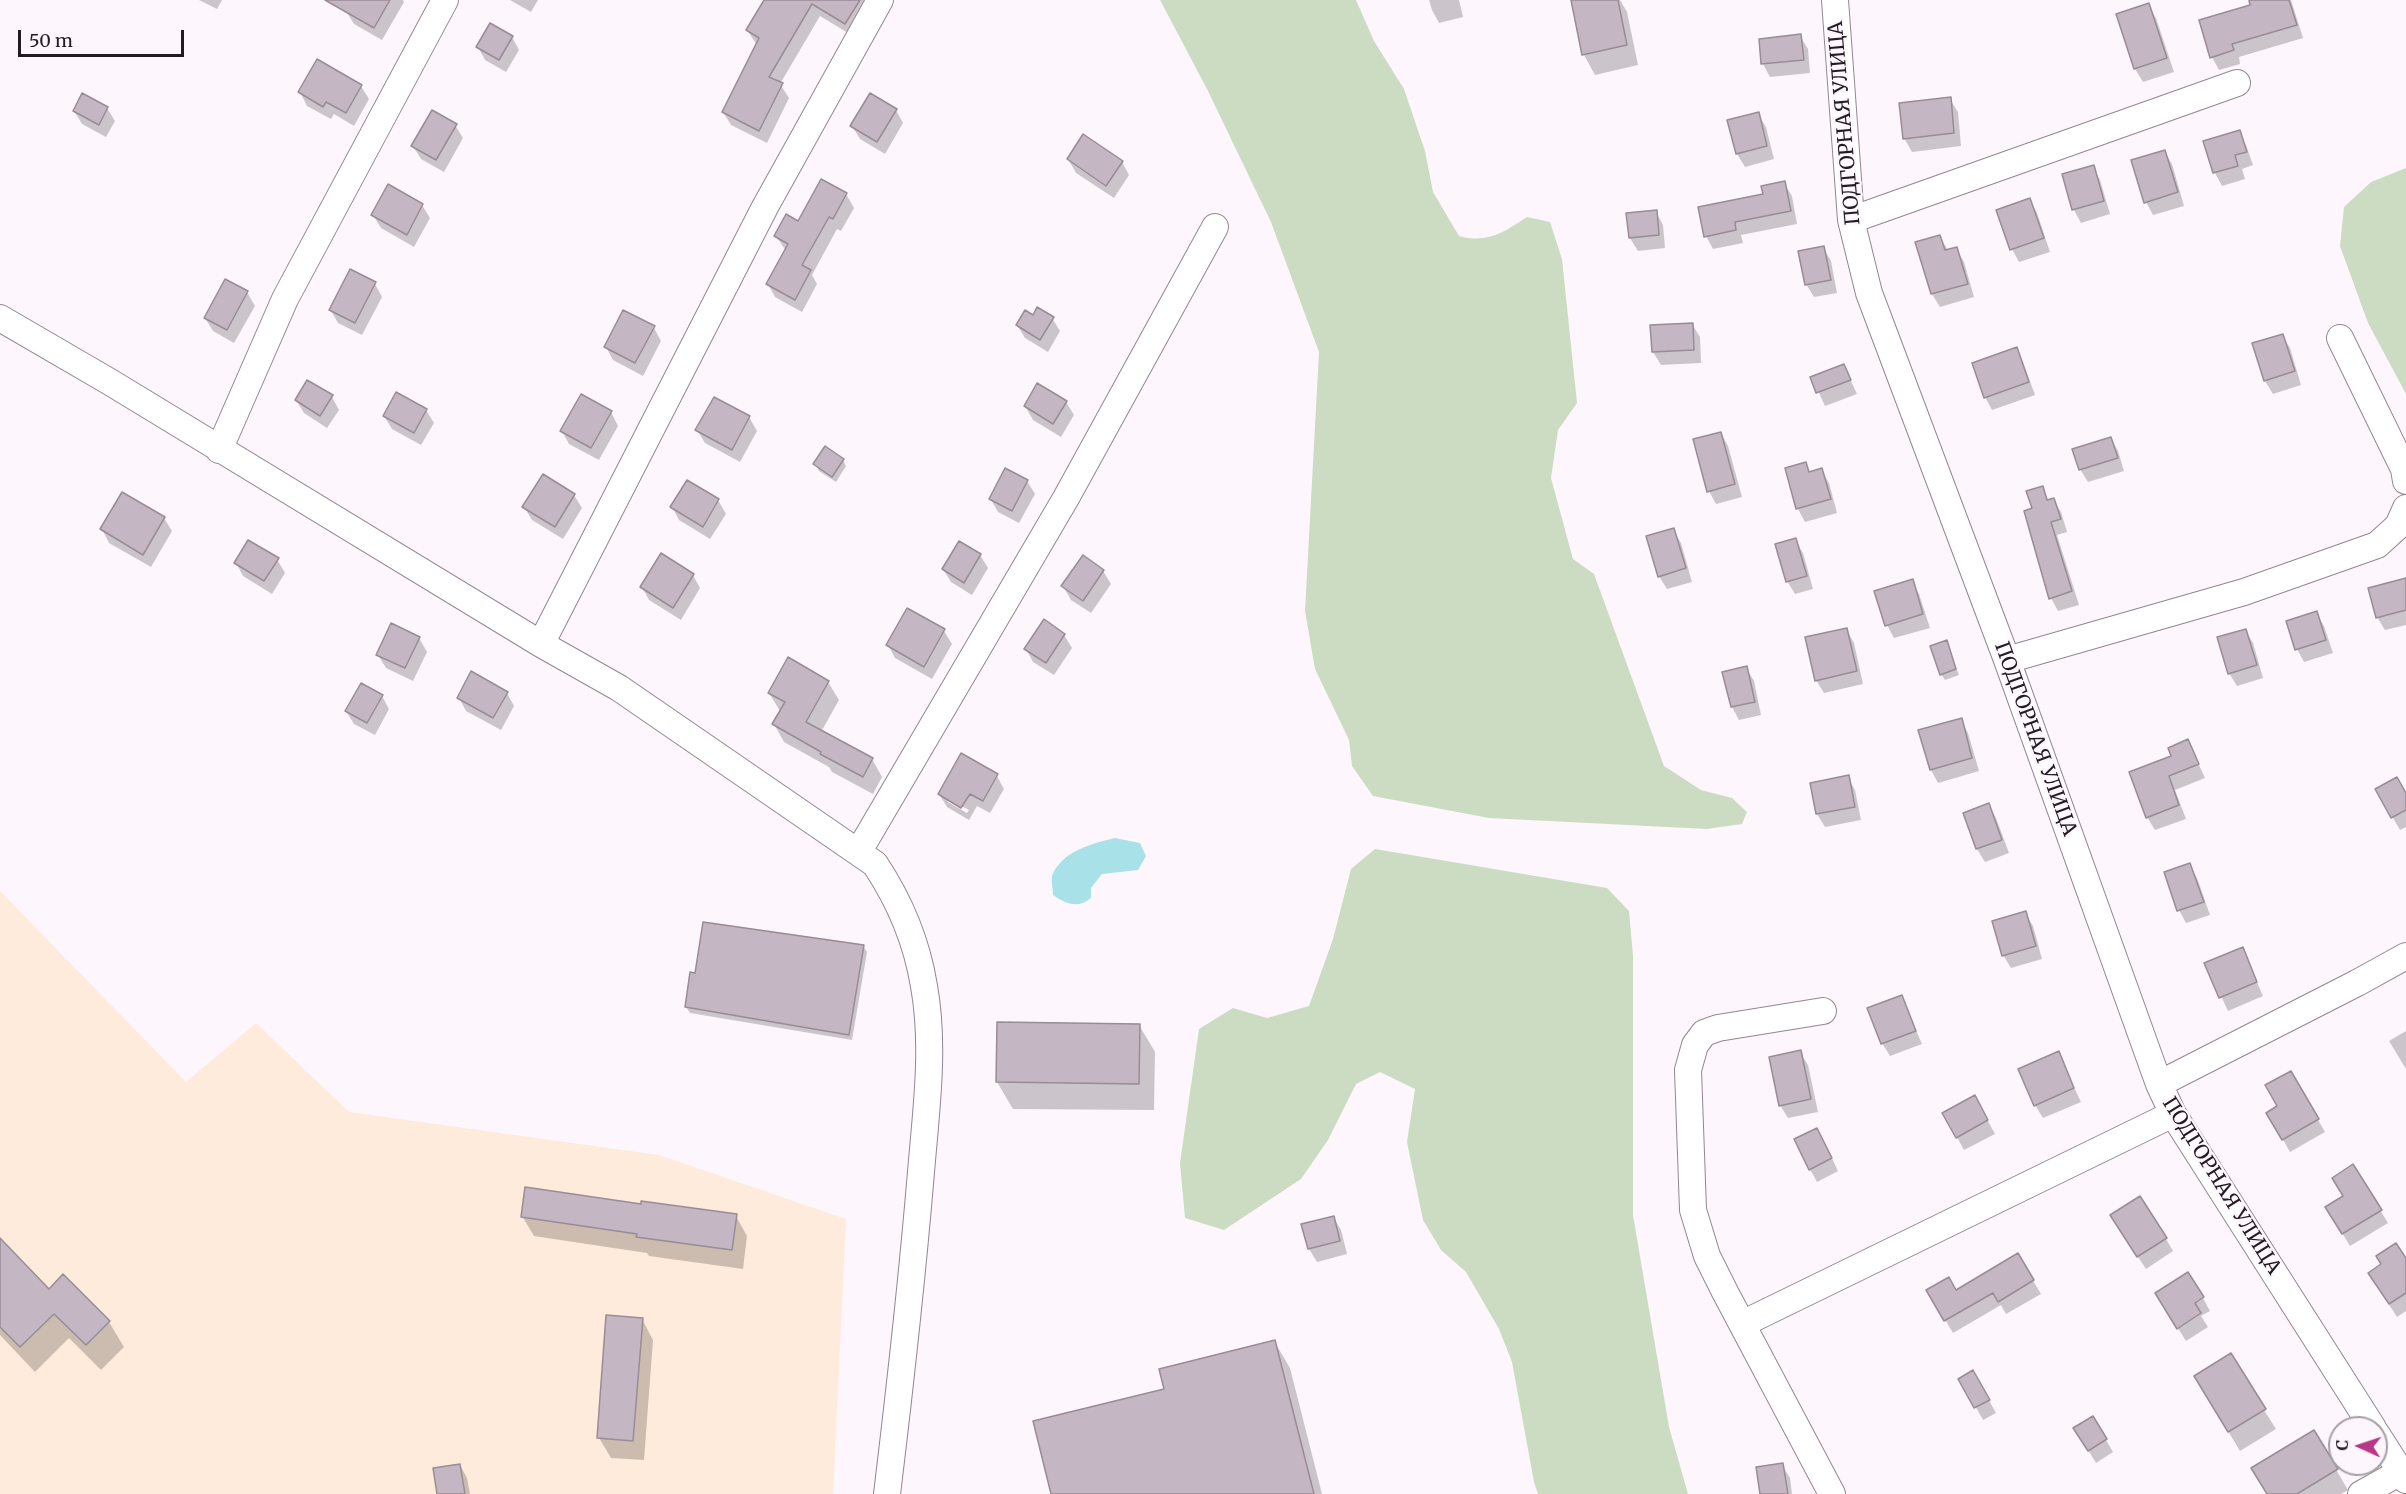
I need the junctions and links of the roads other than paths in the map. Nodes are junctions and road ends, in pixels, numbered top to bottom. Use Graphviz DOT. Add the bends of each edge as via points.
graph roads {
  1 [pos="445,0"];
  2 [pos="880,0"];
  3 [pos="1834,0"];
  4 [pos="2236,83"];
  5 [pos="1851,220"];
  6 [pos="1215,227"];
  7 [pos="0,318"];
  8 [pos="2340,338"];
  9 [pos="219,450"];
  10 [pos="2406,481"];
  11 [pos="2406,508"];
  12 [pos="541,644"];
  13 [pos="2007,660"];
  14 [pos="859,851"];
  15 [pos="2406,956"];
  16 [pos="1823,1011"];
  17 [pos="2159,1084"];
  18 [pos="2173,1114"];
  19 [pos="1742,1324"];
  20 [pos="2365,1416"];
  21 [pos="2388,1451"];
  22 [pos="2404,1474"];
  23 [pos="887,1494"];
  24 [pos="1832,1494"];
  25 [pos="2361,1494"];
  1 -- 9 [label="street" via="285,299"];
  2 -- 12 [label="street" via="765,207"];
  3 -- 5 [label="street, ПОДГОРНАЯ УЛИЦА"];
  4 -- 5 [label="street"];
  5 -- 13 [label="street, ПОДГОРНАЯ УЛИЦА" via="1869,293"];
  6 -- 14 [label="street" via="1066,498"];
  7 -- 9 [label="street"];
  8 -- 10 [label="street" via="2404,469"];
  9 -- 12 [label="street"];
  11 -- 13 [label="street" via="2398,526 2377,544 2244,592"];
  12 -- 14 [label="street" via="619,688"];
  13 -- 17 [label="street, ПОДГОРНАЯ УЛИЦА"];
  14 -- 23 [label="street" via="875,864 888,884 912,938 925,987 930,1064 911,1295"];
  15 -- 17 [label="street"];
  16 -- 19 [label="street" via="1704,1033 1695,1046 1688,1070 1693,1210 1707,1256"];
  17 -- 18 [label="street, ПОДГОРНАЯ УЛИЦА"];
  18 -- 19 [label="street"];
  18 -- 20 [label="street, ПОДГОРНАЯ УЛИЦА"];
  19 -- 24 [label="street"];
  21 -- 22 [label="street"];
  22 -- 25 [label="street"];
}
